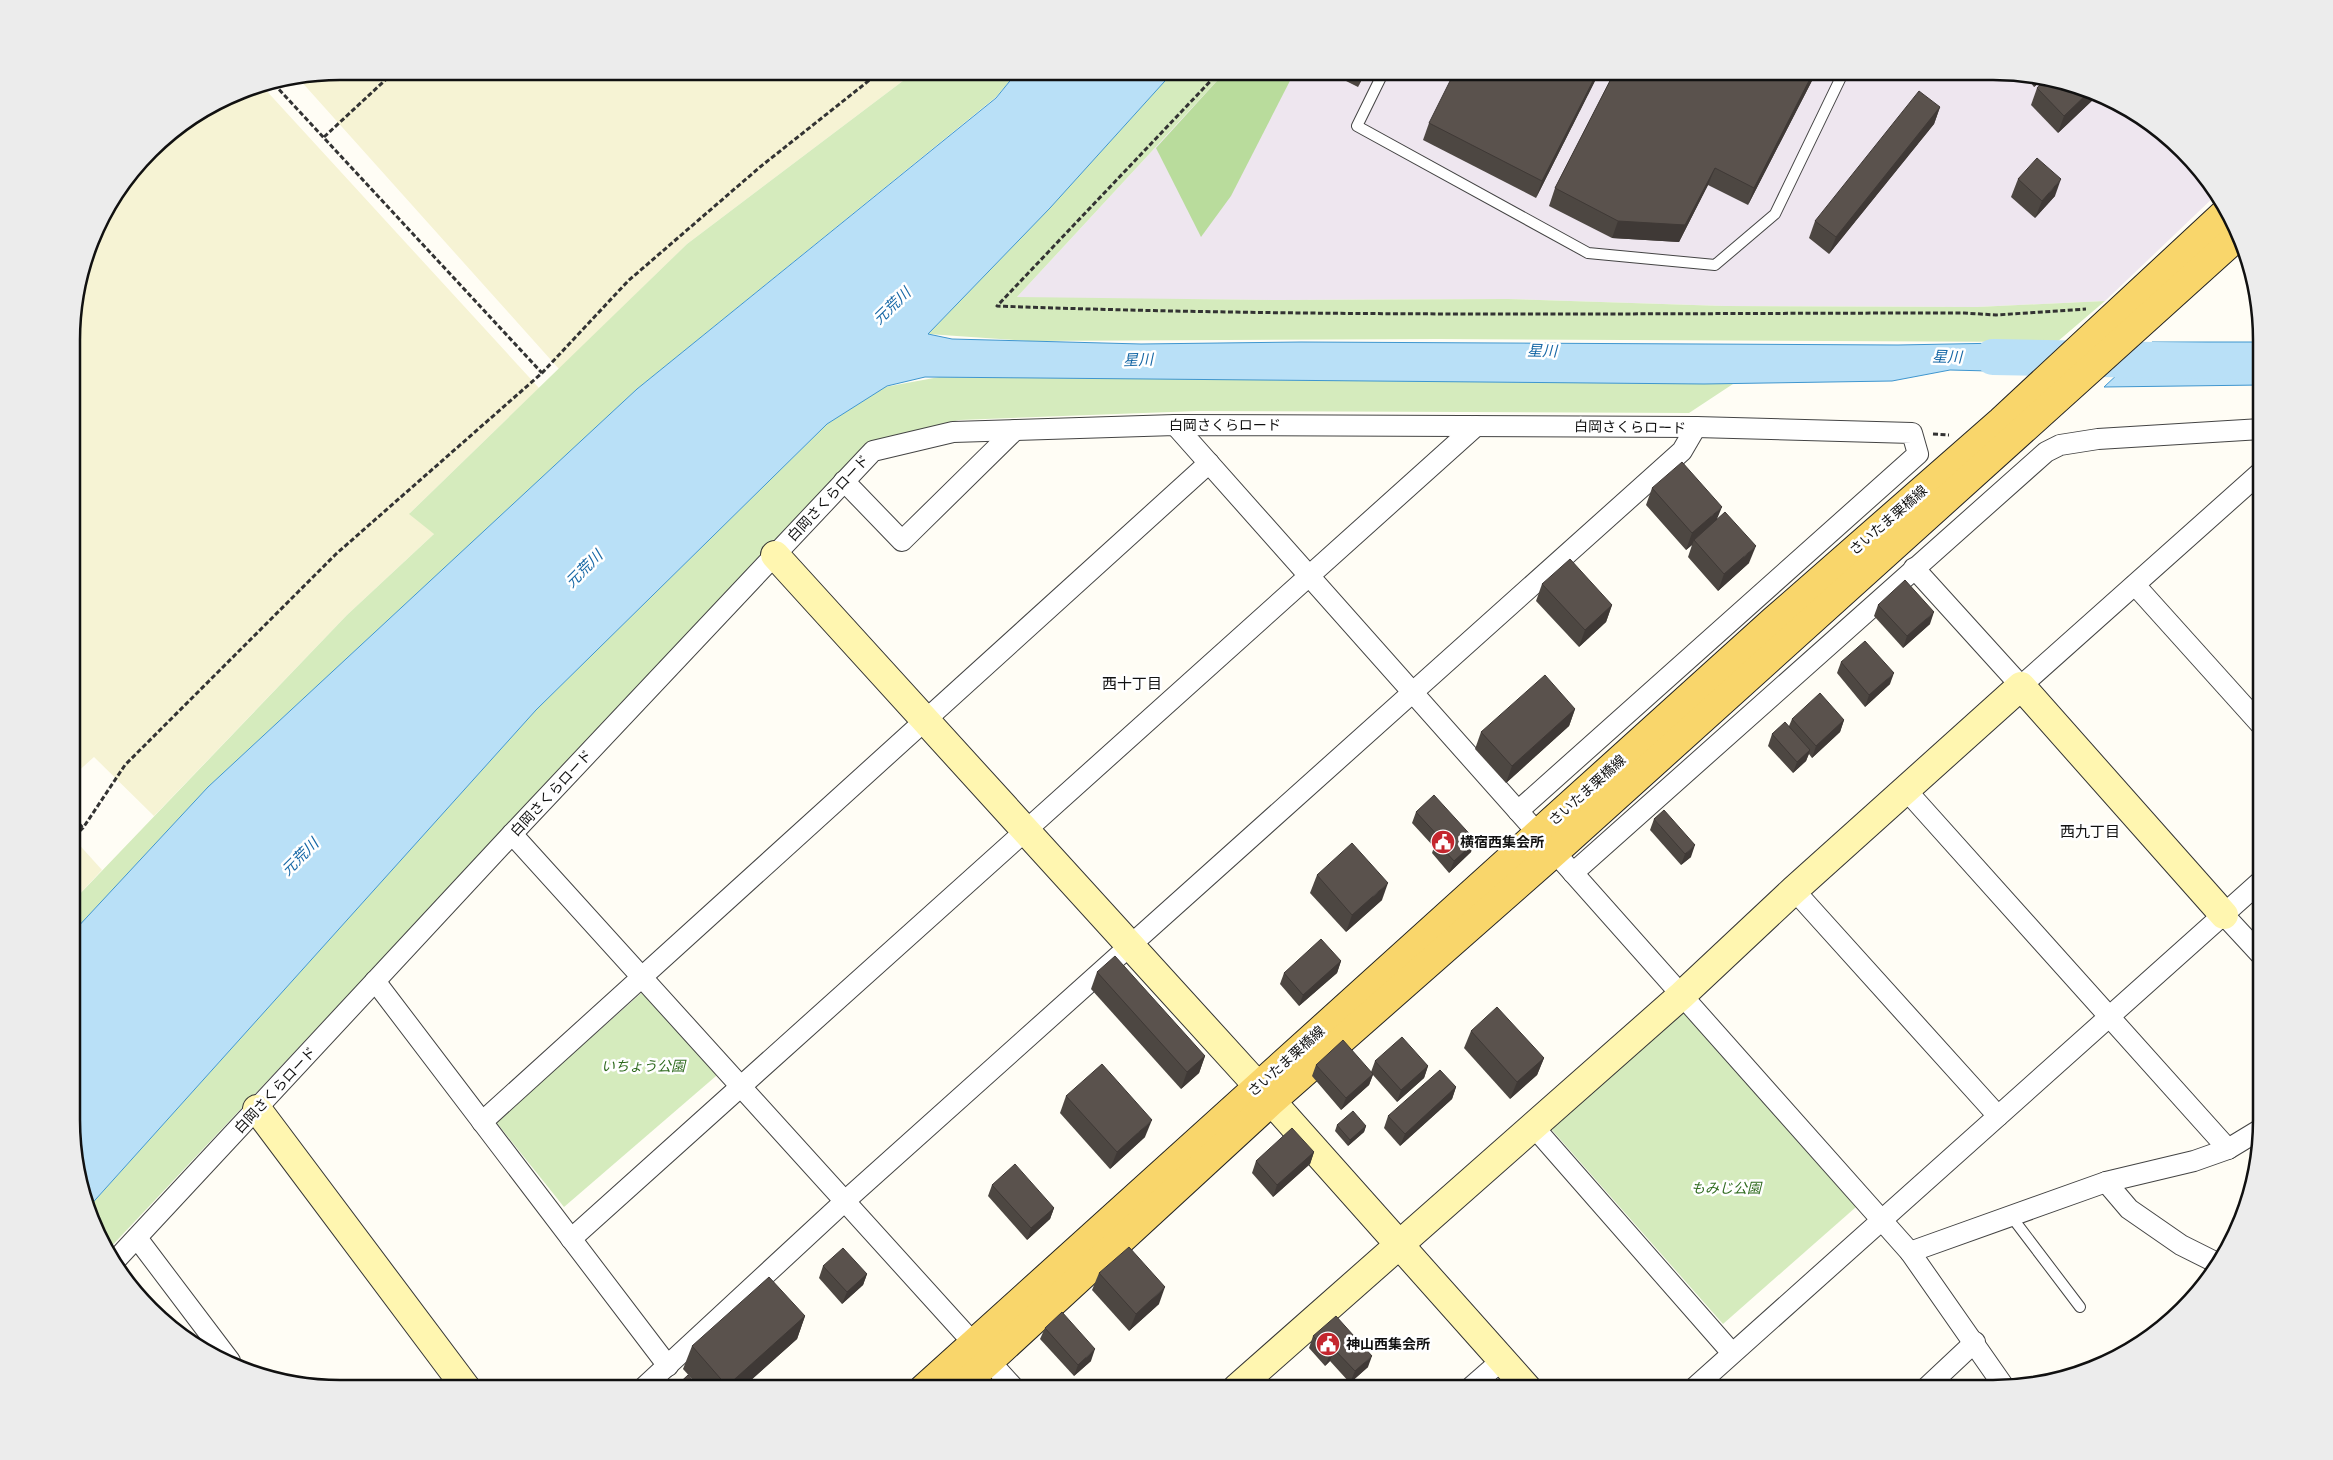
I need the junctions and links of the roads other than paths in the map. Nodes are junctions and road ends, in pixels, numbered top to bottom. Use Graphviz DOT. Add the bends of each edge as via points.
graph roads {
  1 [pos="1379,80"];
  2 [pos="1840,80"];
  3 [pos="2221,216"];
  4 [pos="2233,241"];
  5 [pos="1175,425"];
  6 [pos="1476,426"];
  7 [pos="1696,428"];
  8 [pos="2253,429"];
  9 [pos="1015,430"];
  10 [pos="1209,463"];
  11 [pos="844,481"];
  12 [pos="2253,487"];
  13 [pos="775,554"];
  14 [pos="1914,568"];
  15 [pos="1309,576"];
  16 [pos="2135,585"];
  17 [pos="2021,686"];
  18 [pos="1413,692"];
  19 [pos="2253,716"];
  20 [pos="926,720"];
  21 [pos="1906,790"];
  22 [pos="1518,811"];
  23 [pos="1026,830"];
  24 [pos="512,834"];
  25 [pos="1547,843"];
  26 [pos="1573,873"];
  27 [pos="2253,888"];
  28 [pos="1794,890"];
  29 [pos="2224,915"];
  30 [pos="2253,946"];
  31 [pos="1130,948"];
  32 [pos="642,977"];
  33 [pos="375,981"];
  34 [pos="1682,995"];
  35 [pos="2111,1017"];
  36 [pos="741,1086"];
  37 [pos="1264,1094"];
  38 [pos="257,1109"];
  39 [pos="1998,1116"];
  40 [pos="482,1122"];
  41 [pos="1533,1126"];
  42 [pos="2252,1134"];
  43 [pos="2228,1149"];
  44 [pos="2106,1182"];
  45 [pos="845,1202"];
  46 [pos="2011,1216"];
  47 [pos="1882,1220"];
  48 [pos="137,1238"];
  49 [pos="571,1239"];
  50 [pos="1398,1244"];
  51 [pos="1910,1252"];
  52 [pos="120,1257"];
  53 [pos="2211,1260"];
  54 [pos="2080,1307"];
  55 [pos="1975,1342"];
  56 [pos="222,1351"];
  57 [pos="982,1352"];
  58 [pos="1732,1353"];
  59 [pos="1502,1360"];
  60 [pos="668,1366"];
  61 [pos="460,1380"];
  62 [pos="652,1380"];
  63 [pos="936,1380"];
  64 [pos="964,1380"];
  65 [pos="1008,1380"];
  66 [pos="1245,1380"];
  67 [pos="1479,1380"];
  68 [pos="1520,1380"];
  69 [pos="1703,1380"];
  70 [pos="1935,1380"];
  71 [pos="2000,1380"];
  1 -- 2 [label="lane" via="1356,126 1588,253 1716,265 1775,214"];
  3 -- 25 [label="main road, さいたま栗橋線" via="2001,421 1781,614"];
  4 -- 25 [label="main road, さいたま栗橋線" via="2036,421"];
  5 -- 6 [label="street, 白岡さくらロード"];
  5 -- 9 [label="street, 白岡さくらロード"];
  5 -- 10 [label="street"];
  6 -- 7 [label="street, 白岡さくらロード"];
  6 -- 15 [label="street"];
  7 -- 18 [label="street" via="1682,451"];
  7 -- 22 [label="street, 白岡さくらロード" via="1912,433 1918,454"];
  8 -- 14 [label="street" via="2098,439 2060,445 2046,452"];
  9 -- 11 [label="street, 白岡さくらロード" via="952,432 872,451"];
  9 -- 11 [label="street" via="902,541"];
  10 -- 15 [label="street"];
  10 -- 20 [label="street"];
  11 -- 13 [label="street, 白岡さくらロード"];
  12 -- 16 [label="street"];
  13 -- 20 [label="street"];
  13 -- 24 [label="street, 白岡さくらロード"];
  14 -- 17 [label="street"];
  14 -- 26 [label="street"];
  15 -- 18 [label="street"];
  15 -- 23 [label="street"];
  16 -- 17 [label="street"];
  16 -- 19 [label="street"];
  17 -- 21 [label="street"];
  17 -- 29 [label="street"];
  18 -- 22 [label="street"];
  18 -- 31 [label="street"];
  20 -- 23 [label="street"];
  20 -- 32 [label="street"];
  21 -- 28 [label="street"];
  21 -- 35 [label="street"];
  22 -- 25 [label="street"];
  23 -- 31 [label="street"];
  23 -- 36 [label="street"];
  24 -- 32 [label="street"];
  24 -- 33 [label="street, 白岡さくらロード"];
  25 -- 26 [label="street"];
  25 -- 37 [label="main road, さいたま栗橋線"];
  26 -- 34 [label="street"];
  27 -- 29 [label="street"];
  28 -- 34 [label="street"];
  28 -- 39 [label="street"];
  29 -- 30 [label="street"];
  29 -- 35 [label="street"];
  31 -- 37 [label="street"];
  31 -- 45 [label="street"];
  32 -- 36 [label="street"];
  32 -- 40 [label="street"];
  33 -- 38 [label="street, 白岡さくらロード"];
  33 -- 40 [label="street"];
  34 -- 41 [label="street"];
  34 -- 47 [label="street"];
  35 -- 39 [label="street"];
  35 -- 43 [label="street"];
  36 -- 45 [label="street"];
  36 -- 49 [label="street"];
  37 -- 50 [label="street"];
  37 -- 57 [label="main road, さいたま栗橋線"];
  38 -- 48 [label="street, 白岡さくらロード"];
  38 -- 61 [label="street"];
  39 -- 47 [label="street"];
  40 -- 49 [label="street"];
  41 -- 50 [label="street"];
  41 -- 58 [label="street"];
  42 -- 43 [label="street"];
  43 -- 44 [label="street" via="2194,1161"];
  44 -- 46 [label="street"];
  44 -- 53 [label="street" via="2129,1209 2181,1245"];
  45 -- 57 [label="street"];
  45 -- 60 [label="street"];
  46 -- 51 [label="street"];
  46 -- 54 [label="lane"];
  47 -- 51 [label="street"];
  47 -- 58 [label="street"];
  48 -- 52 [label="street, 白岡さくらロード"];
  48 -- 56 [label="street"];
  49 -- 60 [label="street"];
  50 -- 59 [label="street"];
  50 -- 66 [label="street"];
  51 -- 55 [label="street"];
  55 -- 70 [label="street"];
  55 -- 71 [label="street"];
  57 -- 63 [label="main road, さいたま栗橋線"];
  57 -- 64 [label="main road, さいたま栗橋線"];
  57 -- 65 [label="street"];
  58 -- 69 [label="street"];
  59 -- 67 [label="street"];
  59 -- 68 [label="street"];
  60 -- 62 [label="street"];
}
